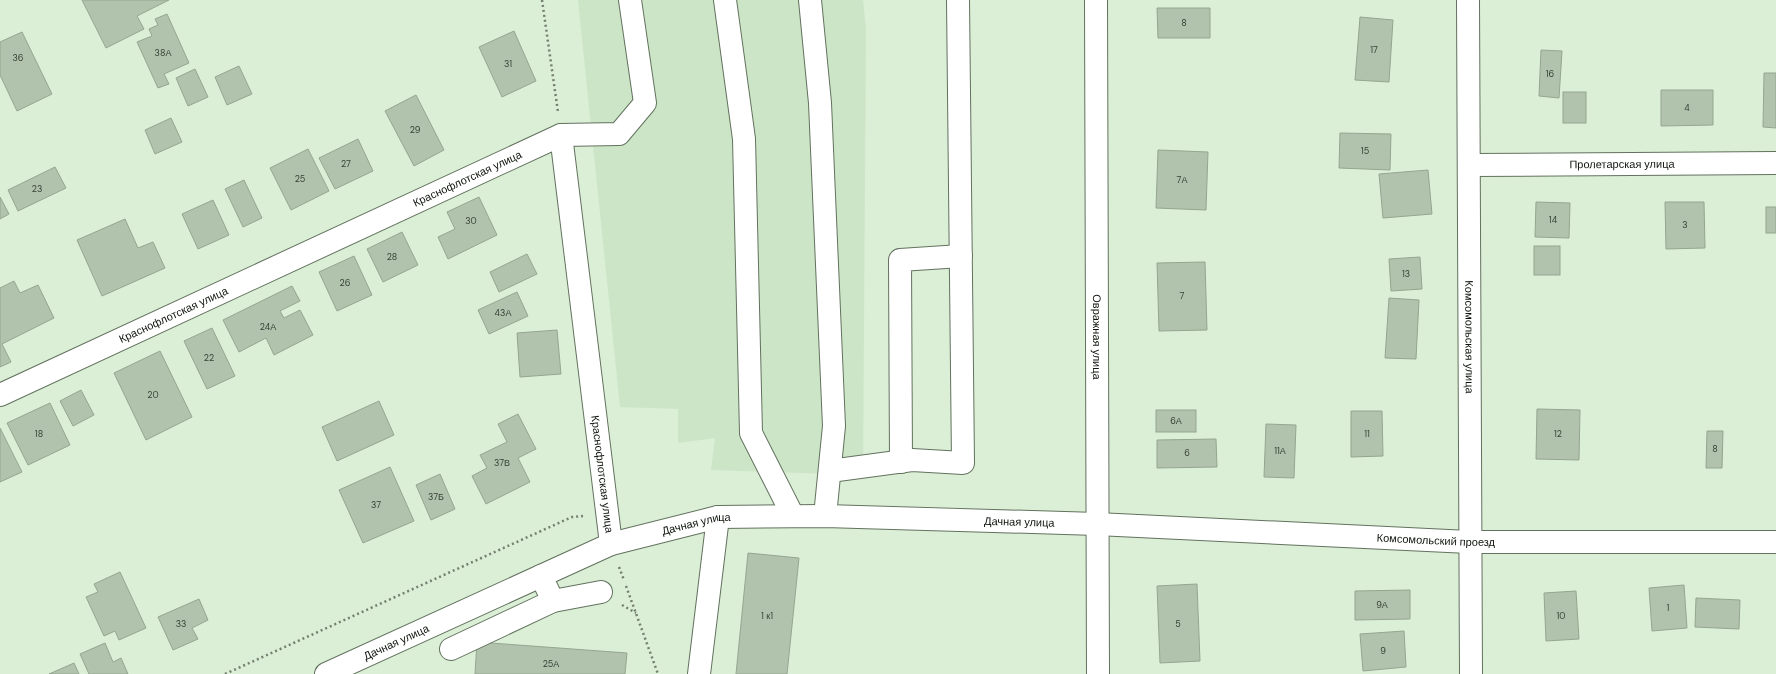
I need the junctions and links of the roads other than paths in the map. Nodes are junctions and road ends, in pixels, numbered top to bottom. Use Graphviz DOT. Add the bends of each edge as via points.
graph roads {
  1 [pos="630,0"];
  2 [pos="725,0"];
  3 [pos="810,0"];
  4 [pos="958,0"];
  5 [pos="1096,0"];
  6 [pos="1468,0"];
  7 [pos="561,135"];
  8 [pos="1776,164"];
  9 [pos="1468,165"];
  10 [pos="961,256"];
  11 [pos="0,394"];
  12 [pos="901,462"];
  13 [pos="830,471"];
  14 [pos="793,516"];
  15 [pos="825,516"];
  16 [pos="718,517"];
  17 [pos="1097,524"];
  18 [pos="1469,542"];
  19 [pos="1776,542"];
  20 [pos="611,544"];
  21 [pos="541,576"];
  22 [pos="601,592"];
  23 [pos="553,601"];
  24 [pos="451,649"];
  25 [pos="326,674"];
  26 [pos="699,674"];
  27 [pos="1098,674"];
  28 [pos="1471,674"];
  1 -- 7 [label="street" via="645,104 619,134"];
  2 -- 14 [label="street" via="744,139 751,433"];
  3 -- 13 [label="street" via="820,103 834,426"];
  4 -- 10 [label="street"];
  5 -- 17 [label="street, Овражная улица"];
  6 -- 9 [label="street, Комсомольская улица"];
  7 -- 11 [label="street, Краснофлотская улица"];
  7 -- 20 [label="street, Краснофлотская улица"];
  8 -- 9 [label="street, Пролетарская улица"];
  9 -- 18 [label="street, Комсомольская улица"];
  10 -- 12 [label="street" via="900,260"];
  10 -- 12 [label="street" via="963,463 912,460"];
  12 -- 13 [label="street"];
  13 -- 15 [label="street"];
  14 -- 15 [label="street, Дачная улица"];
  14 -- 16 [label="street, Дачная улица"];
  15 -- 17 [label="street, Дачная улица"];
  16 -- 20 [label="street, Дачная улица"];
  16 -- 26 [label="street"];
  17 -- 18 [label="street, Комсомольский проезд"];
  17 -- 27 [label="street, Овражная улица"];
  18 -- 19 [label="street, Комсомольский проезд"];
  18 -- 28 [label="street, Комсомольская улица"];
  20 -- 21 [label="street, Дачная улица"];
  21 -- 23 [label="street"];
  21 -- 25 [label="street, Дачная улица"];
  22 -- 23 [label="street"];
  23 -- 24 [label="street"];
}
